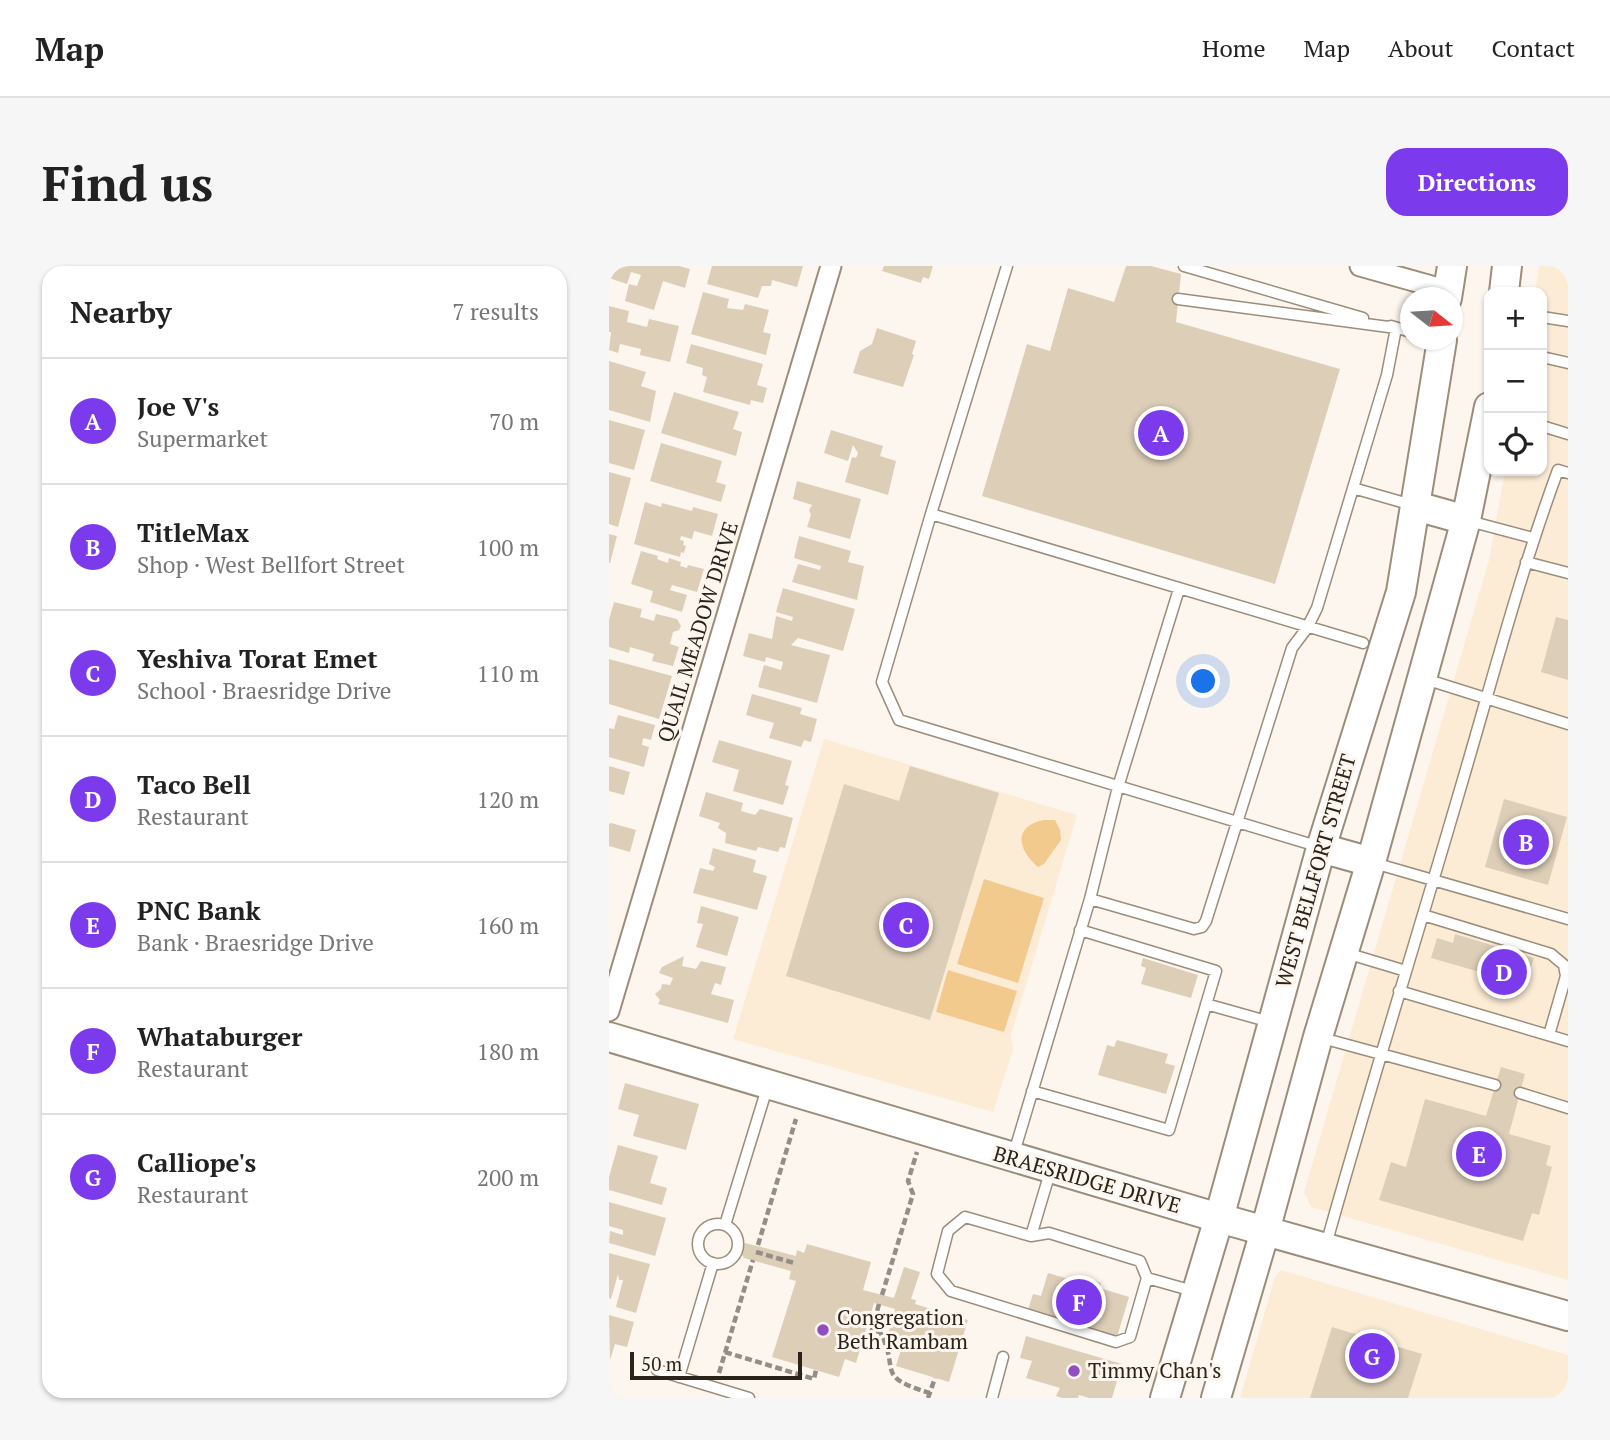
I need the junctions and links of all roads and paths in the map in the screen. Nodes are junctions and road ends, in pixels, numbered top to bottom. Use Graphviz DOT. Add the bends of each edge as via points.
graph roads {
  1 [pos="831,266"];
  2 [pos="1007,266"];
  3 [pos="1184,266"];
  4 [pos="1360,266"];
  5 [pos="1507,266"];
  6 [pos="1449,283"];
  7 [pos="1505,287"];
  8 [pos="1178,299"];
  9 [pos="1547,318"];
  10 [pos="1568,321"];
  11 [pos="1396,328"];
  12 [pos="1400,329"];
  13 [pos="1439,350"];
  14 [pos="1547,358"];
  15 [pos="1568,363"];
  16 [pos="1488,413"];
  17 [pos="1547,428"];
  18 [pos="1568,434"];
  19 [pos="1568,473"];
  20 [pos="1353,488"];
  21 [pos="1416,506"];
  22 [pos="931,514"];
  23 [pos="1466,520"];
  24 [pos="1533,538"];
  25 [pos="1526,562"];
  26 [pos="1568,573"];
  27 [pos="1179,589"];
  28 [pos="1307,628"];
  29 [pos="1363,643"];
  30 [pos="1422,677"];
  31 [pos="1487,698"];
  32 [pos="1568,724"];
  33 [pos="1118,787"];
  34 [pos="1236,822"];
  35 [pos="1321,848"];
  36 [pos="1371,862"];
  37 [pos="1434,880"];
  38 [pos="1090,899"];
  39 [pos="1423,915"];
  40 [pos="1568,919"];
  41 [pos="1080,930"];
  42 [pos="1343,953"];
  43 [pos="1405,971"];
  44 [pos="1399,991"];
  45 [pos="1206,1004"];
  46 [pos="609,1011"];
  47 [pos="1272,1023"];
  48 [pos="1549,1035"];
  49 [pos="609,1037"];
  50 [pos="1318,1037"];
  51 [pos="1568,1041"];
  52 [pos="1380,1052"];
  53 [pos="768,1083"];
  54 [pos="1495,1085"];
  55 [pos="1032,1091"];
  56 [pos="1520,1093"];
  57 [pos="803,1094"];
  58 [pos="1568,1108"];
  59 [pos="924,1132"];
  60 [pos="1012,1158"];
  61 [pos="1051,1169"];
  62 [pos="1219,1218"];
  63 [pos="725,1225"];
  64 [pos="1265,1231"];
  65 [pos="1031,1236"];
  66 [pos="758,1245"];
  67 [pos="1325,1249"];
  68 [pos="755,1252"];
  69 [pos="753,1260"];
  70 [pos="713,1263"];
  71 [pos="793,1263"];
  72 [pos="1147,1278"];
  73 [pos="1197,1292"];
  74 [pos="882,1295"];
  75 [pos="879,1304"];
  76 [pos="1568,1315"];
  77 [pos="725,1352"];
  78 [pos="1003,1357"];
  79 [pos="776,1359"];
  80 [pos="773,1366"];
  81 [pos="657,1370"];
  82 [pos="816,1370"];
  83 [pos="679,1377"];
  84 [pos="935,1378"];
  85 [pos="715,1388"];
  86 [pos="929,1396"];
  87 [pos="749,1398"];
  88 [pos="992,1398"];
  89 [pos="1165,1398"];
  90 [pos="1216,1398"];
  1 -- 46 [label="street, QUAIL MEADOW DRIVE"];
  2 -- 22 [label="lane"];
  3 -- 11 [label="lane"];
  4 -- 6 [label="street" via="1435,287"];
  5 -- 7 [label="main road"];
  8 -- 11 [label="lane"];
  9 -- 10 [label="lane"];
  11 -- 12 [label="lane"];
  11 -- 20 [label="lane" via="1387,375"];
  13 -- 21 [label="main road, WEST BELLFORT STREET"];
  14 -- 15 [label="lane"];
  16 -- 23 [label="main road"];
  17 -- 18 [label="lane"];
  19 -- 24 [label="lane" via="1558,470"];
  20 -- 21 [label="lane"];
  20 -- 28 [label="lane"];
  21 -- 23 [label="main road"];
  21 -- 35 [label="main road, WEST BELLFORT STREET" via="1401,592"];
  22 -- 27 [label="lane"];
  22 -- 33 [label="lane" via="882,682 899,720"];
  23 -- 24 [label="lane"];
  23 -- 30 [label="main road"];
  24 -- 25 [label="lane"];
  25 -- 26 [label="lane"];
  25 -- 31 [label="lane"];
  27 -- 28 [label="lane"];
  27 -- 33 [label="lane"];
  28 -- 29 [label="lane"];
  28 -- 34 [label="lane" via="1292,648"];
  30 -- 31 [label="lane"];
  30 -- 36 [label="main road"];
  31 -- 32 [label="lane"];
  31 -- 37 [label="lane"];
  33 -- 34 [label="lane"];
  33 -- 38 [label="lane"];
  34 -- 35 [label="lane"];
  34 -- 38 [label="lane" via="1202,927 1194,929"];
  35 -- 36 [label="main road"];
  35 -- 47 [label="main road, WEST BELLFORT STREET"];
  36 -- 37 [label="lane"];
  36 -- 42 [label="main road"];
  37 -- 39 [label="lane"];
  37 -- 40 [label="lane"];
  38 -- 41 [label="lane"];
  39 -- 43 [label="lane"];
  39 -- 48 [label="lane" via="1551,954 1563,965 1566,976"];
  41 -- 45 [label="lane" via="1216,971"];
  41 -- 55 [label="lane"];
  42 -- 43 [label="lane"];
  42 -- 50 [label="main road"];
  43 -- 44 [label="lane"];
  44 -- 48 [label="lane"];
  44 -- 52 [label="lane"];
  45 -- 47 [label="lane"];
  45 -- 55 [label="lane" via="1168,1130"];
  47 -- 62 [label="main road, WEST BELLFORT STREET"];
  48 -- 51 [label="lane"];
  49 -- 53 [label="main road, BRAESRIDGE DRIVE"];
  50 -- 52 [label="lane"];
  50 -- 64 [label="main road"];
  52 -- 54 [label="lane"];
  52 -- 67 [label="lane"];
  53 -- 57 [label="main road, BRAESRIDGE DRIVE"];
  53 -- 63 [label="lane"];
  55 -- 60 [label="lane"];
  56 -- 58 [label="lane"];
  57 -- 59 [label="main road, BRAESRIDGE DRIVE"];
  57 -- 66 [label="path"];
  59 -- 60 [label="main road, BRAESRIDGE DRIVE"];
  59 -- 74 [label="path" via="908,1181 913,1194"];
  60 -- 61 [label="main road, BRAESRIDGE DRIVE"];
  61 -- 62 [label="main road, BRAESRIDGE DRIVE"];
  61 -- 65 [label="lane"];
  62 -- 64 [label="main road, BRAESRIDGE DRIVE"];
  62 -- 73 [label="main road, WEST BELLFORT STREET"];
  63 -- 70 [label="lane" via="736,1234 738,1247 732,1259"];
  63 -- 70 [label="lane" via="713,1225 699,1238 702,1256"];
  64 -- 67 [label="main road, BRAESRIDGE DRIVE"];
  64 -- 90 [label="main road"];
  65 -- 72 [label="lane" via="1049,1233 1140,1261"];
  65 -- 72 [label="lane" via="965,1217 949,1231 937,1274 951,1291 1116,1342 1130,1337"];
  67 -- 76 [label="main road, BRAESRIDGE DRIVE"];
  68 -- 71 [label="path"];
  69 -- 77 [label="path"];
  70 -- 83 [label="lane"];
  72 -- 73 [label="lane"];
  73 -- 89 [label="main road, WEST BELLFORT STREET"];
  75 -- 86 [label="path" via="871,1330 880,1332 887,1346 894,1378"];
  77 -- 80 [label="path"];
  77 -- 85 [label="path"];
  78 -- 88 [label="lane"];
  79 -- 80 [label="path"];
  80 -- 82 [label="path" via="814,1379"];
  81 -- 83 [label="lane"];
  83 -- 85 [label="lane"];
  84 -- 86 [label="path"];
  85 -- 87 [label="lane"];
}
